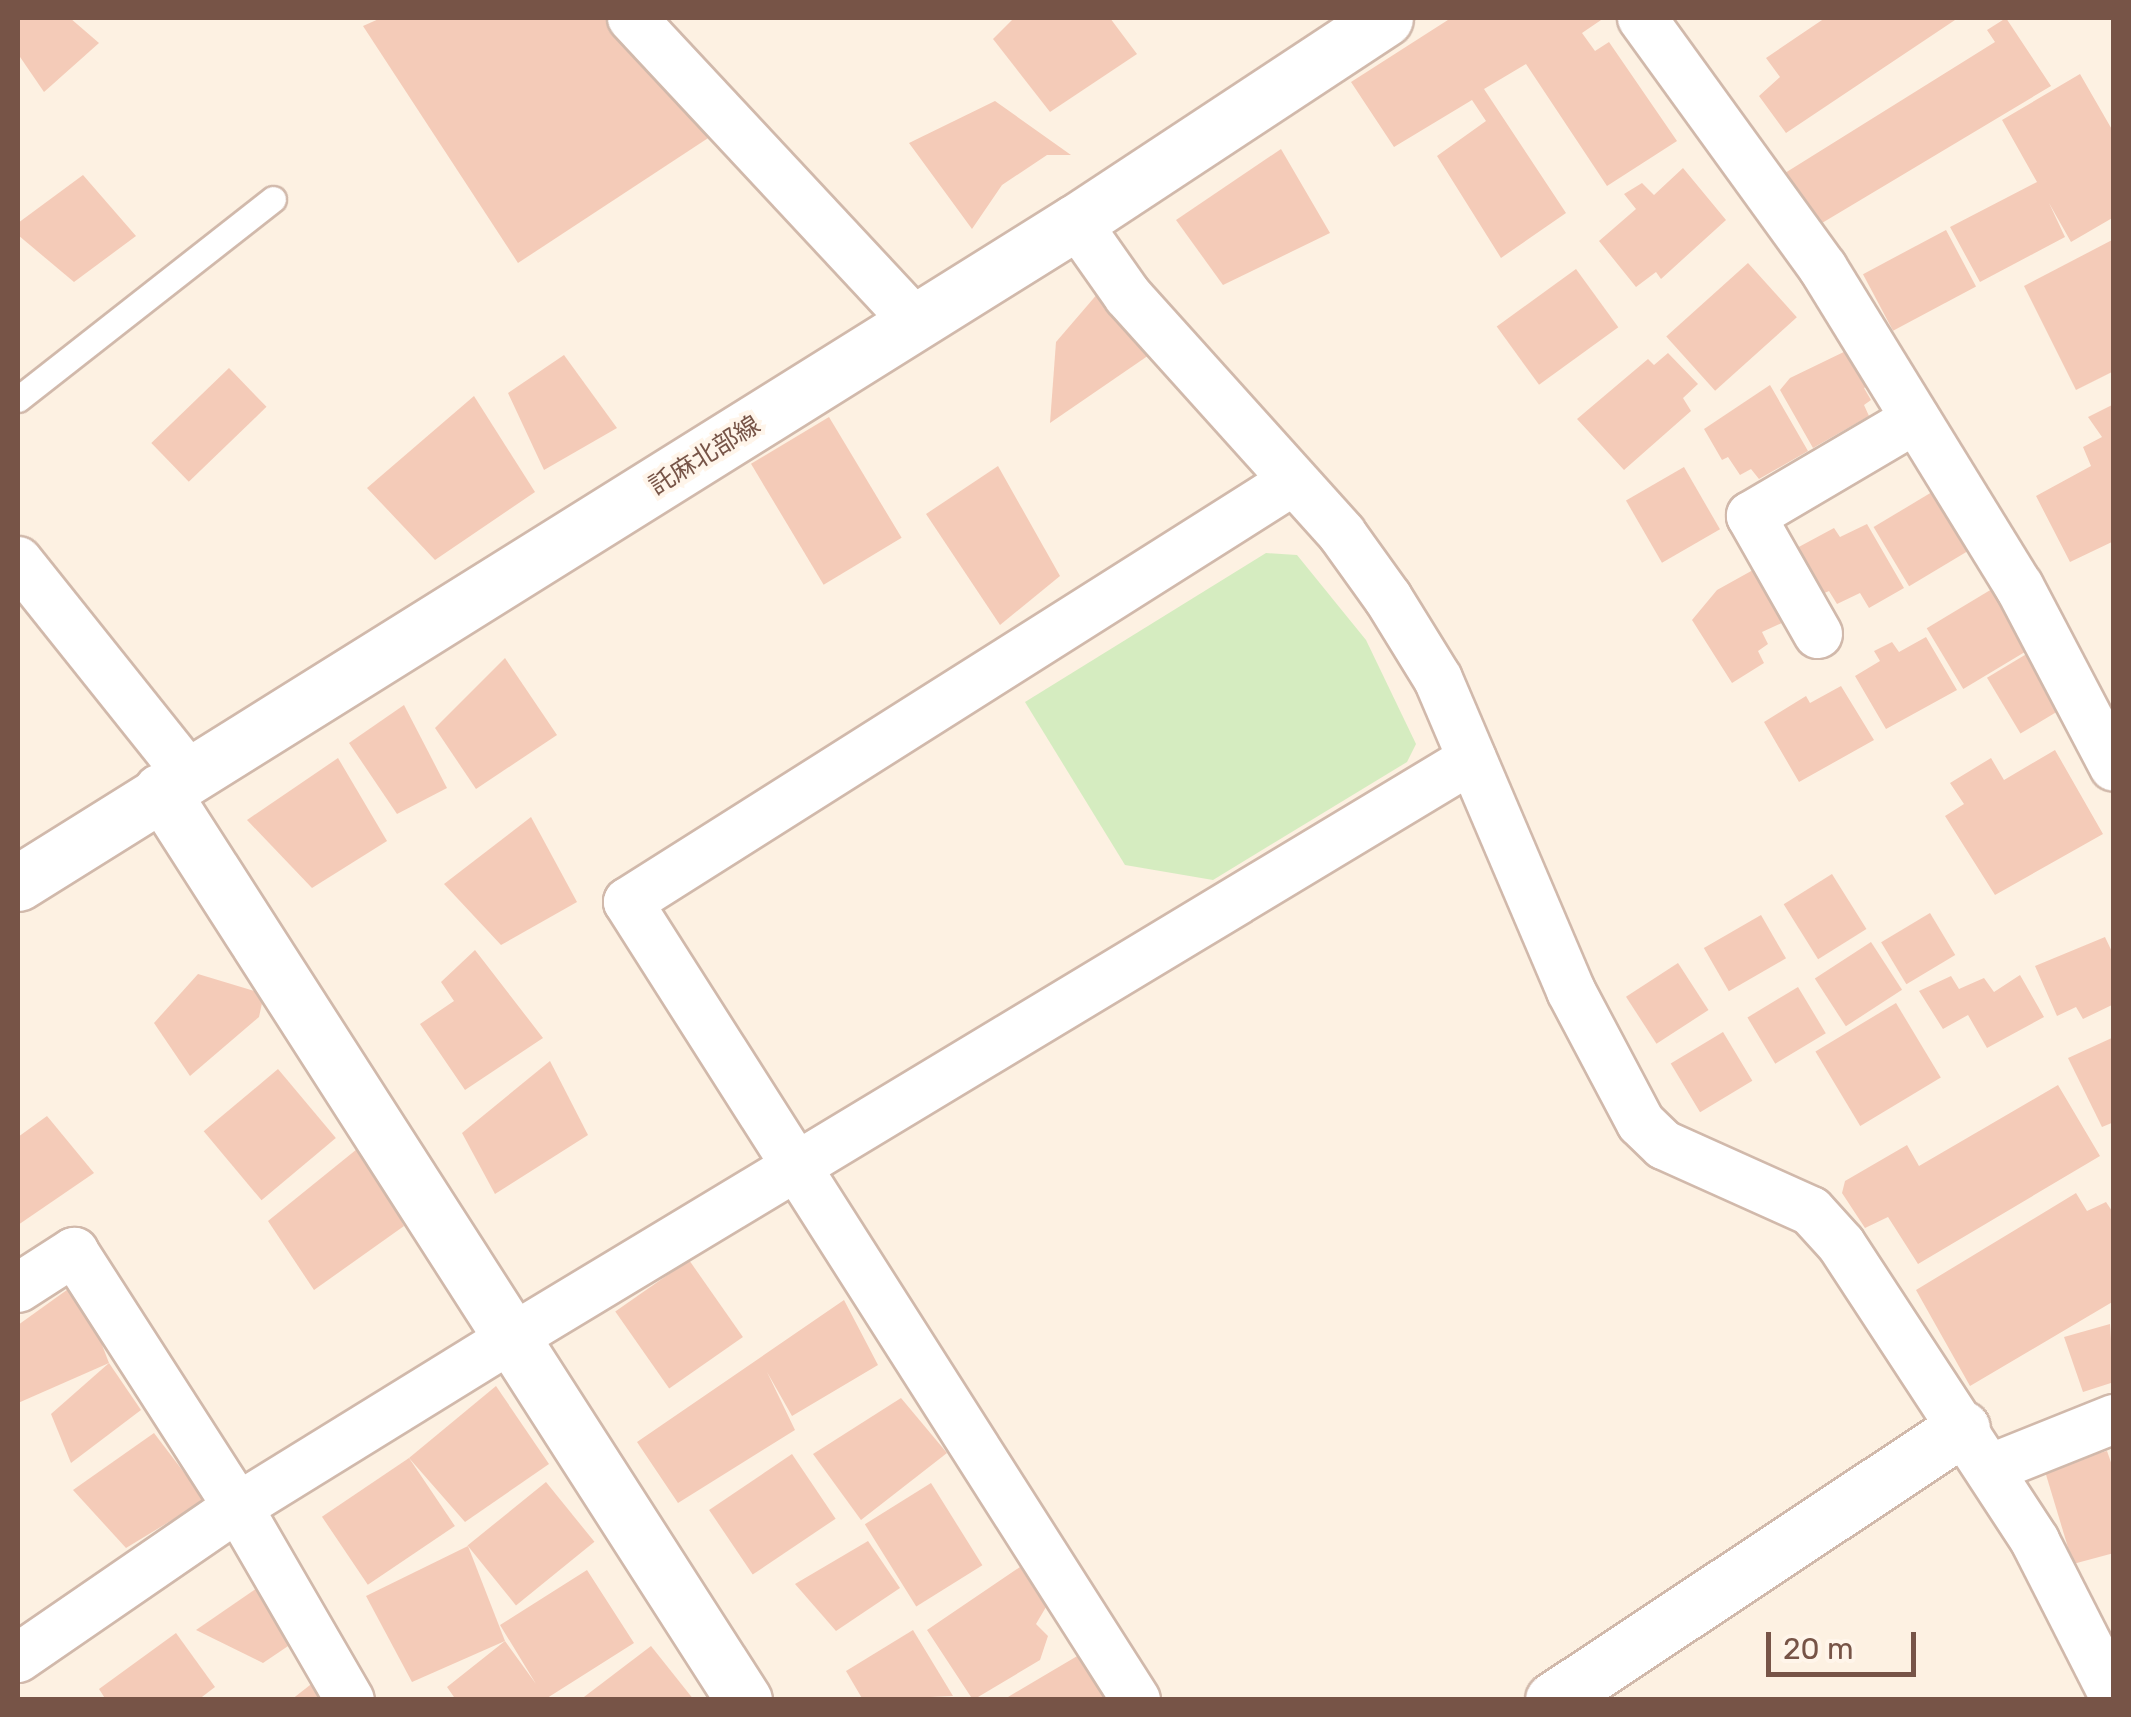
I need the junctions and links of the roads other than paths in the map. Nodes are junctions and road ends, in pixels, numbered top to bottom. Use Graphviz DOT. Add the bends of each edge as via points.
graph roads {
  1 [pos="632,18"];
  2 [pos="1385,18"];
  3 [pos="1642,18"];
  4 [pos="273,199"];
  5 [pos="1076,222"];
  6 [pos="916,323"];
  7 [pos="18,399"];
  8 [pos="1916,419"];
  9 [pos="1290,483"];
  10 [pos="18,561"];
  11 [pos="1818,634"];
  12 [pos="1472,759"];
  13 [pos="2114,767"];
  14 [pos="174,782"];
  15 [pos="18,882"];
  16 [pos="796,1168"];
  17 [pos="18,1288"];
  18 [pos="512,1338"];
  19 [pos="2114,1418"];
  20 [pos="1976,1448"];
  21 [pos="238,1507"];
  22 [pos="18,1658"];
  23 [pos="2114,1696"];
  24 [pos="350,1700"];
  25 [pos="744,1700"];
  26 [pos="1136,1700"];
  27 [pos="1553,1700"];
  1 -- 6 [label="street"];
  2 -- 5 [label="main road, 託麻北部線"];
  3 -- 8 [label="street" via="1823,268"];
  4 -- 7 [label="lane"];
  5 -- 6 [label="main road, 託麻北部線"];
  5 -- 9 [label="street" via="1128,296"];
  6 -- 14 [label="main road, 託麻北部線"];
  8 -- 11 [label="street" via="1751,516"];
  8 -- 13 [label="street" via="2019,586"];
  9 -- 12 [label="street" via="1342,534 1388,598 1438,678"];
  9 -- 16 [label="street" via="628,902"];
  10 -- 14 [label="street"];
  12 -- 16 [label="street"];
  12 -- 20 [label="street" via="1590,1034 1641,1123 1664,1145 1811,1212 1841,1244"];
  14 -- 15 [label="main road, 託麻北部線"];
  14 -- 18 [label="main road"];
  16 -- 18 [label="street"];
  16 -- 26 [label="street"];
  17 -- 21 [label="street" via="74,1252"];
  18 -- 21 [label="street"];
  18 -- 25 [label="main road"];
  19 -- 20 [label="street"];
  20 -- 23 [label="street" via="2036,1540"];
  20 -- 27 [label="main road"];
  21 -- 22 [label="street"];
  21 -- 24 [label="street"];
}
